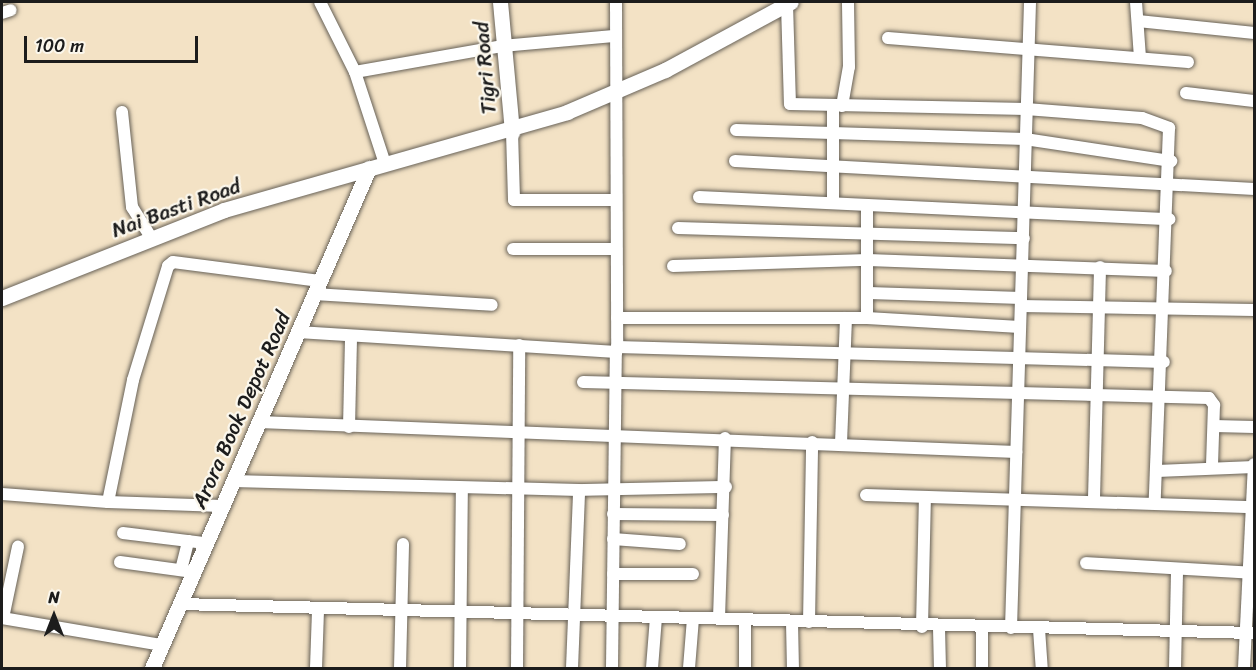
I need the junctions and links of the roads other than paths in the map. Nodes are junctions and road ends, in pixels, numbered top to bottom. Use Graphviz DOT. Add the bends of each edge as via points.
graph roads {
  1 [pos="320,2"];
  2 [pos="500,2"];
  3 [pos="616,2"];
  4 [pos="848,2"];
  5 [pos="1030,2"];
  6 [pos="1136,2"];
  7 [pos="789,3"];
  8 [pos="1138,21"];
  9 [pos="1254,33"];
  10 [pos="614,36"];
  11 [pos="888,38"];
  12 [pos="502,46"];
  13 [pos="1028,47"];
  14 [pos="1140,58"];
  15 [pos="1188,62"];
  16 [pos="355,72"];
  17 [pos="618,92"];
  18 [pos="1186,93"];
  19 [pos="1254,101"];
  20 [pos="837,106"];
  21 [pos="1026,109"];
  22 [pos="122,112"];
  23 [pos="736,130"];
  24 [pos="512,132"];
  25 [pos="832,133"];
  26 [pos="1025,139"];
  27 [pos="735,161"];
  28 [pos="1172,161"];
  29 [pos="832,163"];
  30 [pos="385,164"];
  31 [pos="369,168"];
  32 [pos="1024,175"];
  33 [pos="1171,185"];
  34 [pos="1254,189"];
  35 [pos="699,197"];
  36 [pos="615,200"];
  37 [pos="833,203"];
  38 [pos="867,205"];
  39 [pos="1025,209"];
  40 [pos="1169,219"];
  41 [pos="678,228"];
  42 [pos="868,233"];
  43 [pos="1024,238"];
  44 [pos="152,239"];
  45 [pos="513,249"];
  46 [pos="614,249"];
  47 [pos="868,260"];
  48 [pos="1022,264"];
  49 [pos="673,266"];
  50 [pos="1100,267"];
  51 [pos="1166,271"];
  52 [pos="317,288"];
  53 [pos="869,293"];
  54 [pos="2,298"];
  55 [pos="1021,302"];
  56 [pos="492,305"];
  57 [pos="1164,306"];
  58 [pos="1098,310"];
  59 [pos="1254,310"];
  60 [pos="617,318"];
  61 [pos="846,318"];
  62 [pos="867,318"];
  63 [pos="1020,327"];
  64 [pos="298,332"];
  65 [pos="351,336"];
  66 [pos="519,345"];
  67 [pos="617,350"];
  68 [pos="847,354"];
  69 [pos="1019,362"];
  70 [pos="1094,362"];
  71 [pos="1164,362"];
  72 [pos="583,382"];
  73 [pos="616,383"];
  74 [pos="845,388"];
  75 [pos="1018,396"];
  76 [pos="1098,397"];
  77 [pos="1163,397"];
  78 [pos="259,422"];
  79 [pos="1214,426"];
  80 [pos="349,427"];
  81 [pos="1254,427"];
  82 [pos="520,430"];
  83 [pos="617,434"];
  84 [pos="725,438"];
  85 [pos="812,442"];
  86 [pos="842,443"];
  87 [pos="1016,452"];
  88 [pos="1212,465"];
  89 [pos="1254,466"];
  90 [pos="1157,471"];
  91 [pos="233,482"];
  92 [pos="726,487"];
  93 [pos="462,489"];
  94 [pos="613,489"];
  95 [pos="579,490"];
  96 [pos="520,491"];
  97 [pos="2,494"];
  98 [pos="866,495"];
  99 [pos="925,498"];
  100 [pos="1094,498"];
  101 [pos="1013,500"];
  102 [pos="1155,500"];
  103 [pos="108,502"];
  104 [pos="222,506"];
  105 [pos="1253,507"];
  106 [pos="613,514"];
  107 [pos="723,514"];
  108 [pos="123,533"];
  109 [pos="613,539"];
  110 [pos="188,541"];
  111 [pos="205,543"];
  112 [pos="403,544"];
  113 [pos="680,544"];
  114 [pos="18,548"];
  115 [pos="120,562"];
  116 [pos="1086,563"];
  117 [pos="187,571"];
  118 [pos="1177,571"];
  119 [pos="1252,573"];
  120 [pos="613,574"];
  121 [pos="693,574"];
  122 [pos="180,604"];
  123 [pos="318,610"];
  124 [pos="400,612"];
  125 [pos="461,613"];
  126 [pos="518,614"];
  127 [pos="573,615"];
  128 [pos="612,616"];
  129 [pos="656,617"];
  130 [pos="2,618"];
  131 [pos="693,618"];
  132 [pos="719,618"];
  133 [pos="745,620"];
  134 [pos="792,622"];
  135 [pos="809,622"];
  136 [pos="922,627"];
  137 [pos="982,627"];
  138 [pos="939,628"];
  139 [pos="1011,628"];
  140 [pos="1039,629"];
  141 [pos="1175,633"];
  142 [pos="1250,633"];
  143 [pos="161,645"];
  144 [pos="152,669"];
  145 [pos="316,669"];
  146 [pos="400,669"];
  147 [pos="460,669"];
  148 [pos="517,669"];
  149 [pos="572,669"];
  150 [pos="612,669"];
  151 [pos="652,669"];
  152 [pos="689,669"];
  153 [pos="745,669"];
  154 [pos="793,669"];
  155 [pos="940,669"];
  156 [pos="982,669"];
  157 [pos="1042,669"];
  158 [pos="1175,669"];
  159 [pos="1244,669"];
  1 -- 16 [label="street"];
  2 -- 12 [label="street, Tigri Road"];
  3 -- 10 [label="street"];
  4 -- 20 [label="street" via="849,67"];
  5 -- 13 [label="street"];
  6 -- 8 [label="street"];
  7 -- 17 [label="street, Nai Basti Road"];
  7 -- 20 [label="street" via="790,104"];
  8 -- 9 [label="street"];
  8 -- 14 [label="street"];
  10 -- 12 [label="street"];
  10 -- 17 [label="street"];
  11 -- 13 [label="street"];
  12 -- 16 [label="street"];
  12 -- 24 [label="street, Tigri Road"];
  13 -- 14 [label="street"];
  13 -- 21 [label="street"];
  14 -- 15 [label="street"];
  16 -- 30 [label="street"];
  17 -- 24 [label="street, Nai Basti Road"];
  17 -- 36 [label="street"];
  18 -- 19 [label="street"];
  20 -- 21 [label="street"];
  20 -- 25 [label="street"];
  21 -- 26 [label="street"];
  21 -- 28 [label="street" via="1163,122 1171,134"];
  22 -- 44 [label="street" via="132,207"];
  23 -- 25 [label="street"];
  24 -- 30 [label="street, Nai Basti Road"];
  24 -- 36 [label="street" via="514,200"];
  25 -- 26 [label="street"];
  25 -- 29 [label="street"];
  26 -- 28 [label="street"];
  26 -- 32 [label="street"];
  27 -- 29 [label="street"];
  28 -- 33 [label="street"];
  29 -- 32 [label="street"];
  29 -- 37 [label="street"];
  30 -- 31 [label="street, Nai Basti Road"];
  31 -- 44 [label="street, Nai Basti Road" via="224,210"];
  31 -- 52 [label="street, Arora Book Depot Road"];
  32 -- 33 [label="street"];
  32 -- 39 [label="street"];
  33 -- 34 [label="street"];
  33 -- 40 [label="street"];
  35 -- 37 [label="street"];
  36 -- 46 [label="street"];
  37 -- 38 [label="street"];
  38 -- 39 [label="street"];
  38 -- 42 [label="street"];
  39 -- 40 [label="street"];
  39 -- 43 [label="street"];
  40 -- 51 [label="street"];
  41 -- 42 [label="street"];
  42 -- 43 [label="street"];
  42 -- 47 [label="street"];
  43 -- 48 [label="street"];
  44 -- 54 [label="street, Nai Basti Road"];
  45 -- 46 [label="street"];
  46 -- 60 [label="street"];
  47 -- 48 [label="street"];
  47 -- 49 [label="street"];
  47 -- 53 [label="street"];
  48 -- 50 [label="street"];
  48 -- 55 [label="street"];
  50 -- 51 [label="street"];
  50 -- 58 [label="street"];
  51 -- 57 [label="street"];
  52 -- 56 [label="street"];
  52 -- 64 [label="street, Arora Book Depot Road"];
  52 -- 103 [label="street" via="173,262 168,266 133,380"];
  53 -- 55 [label="street"];
  53 -- 62 [label="street"];
  55 -- 58 [label="street"];
  55 -- 63 [label="street"];
  57 -- 58 [label="street"];
  57 -- 59 [label="street"];
  57 -- 71 [label="street"];
  58 -- 70 [label="street"];
  60 -- 61 [label="street"];
  60 -- 67 [label="street"];
  61 -- 62 [label="street"];
  61 -- 68 [label="street"];
  62 -- 63 [label="street"];
  63 -- 69 [label="street"];
  64 -- 65 [label="street"];
  64 -- 78 [label="street, Arora Book Depot Road"];
  65 -- 66 [label="street"];
  65 -- 80 [label="street"];
  66 -- 67 [label="street"];
  66 -- 82 [label="street"];
  67 -- 68 [label="street"];
  67 -- 73 [label="street"];
  68 -- 69 [label="street"];
  68 -- 74 [label="street"];
  69 -- 70 [label="street"];
  69 -- 75 [label="street"];
  70 -- 71 [label="street"];
  70 -- 76 [label="street"];
  71 -- 77 [label="street"];
  72 -- 73 [label="street"];
  73 -- 74 [label="street"];
  73 -- 83 [label="street"];
  74 -- 75 [label="street"];
  74 -- 86 [label="street"];
  75 -- 76 [label="street"];
  75 -- 87 [label="street"];
  76 -- 77 [label="street"];
  76 -- 100 [label="street"];
  77 -- 79 [label="street" via="1213,400"];
  77 -- 90 [label="street"];
  78 -- 80 [label="street"];
  78 -- 91 [label="street, Arora Book Depot Road"];
  79 -- 81 [label="street"];
  79 -- 88 [label="street"];
  80 -- 82 [label="street"];
  82 -- 83 [label="street"];
  82 -- 96 [label="street"];
  83 -- 84 [label="street"];
  83 -- 94 [label="street"];
  84 -- 85 [label="street"];
  84 -- 92 [label="street"];
  85 -- 86 [label="street"];
  85 -- 135 [label="street"];
  86 -- 87 [label="street"];
  87 -- 101 [label="street"];
  88 -- 89 [label="street"];
  88 -- 90 [label="street"];
  89 -- 105 [label="street"];
  90 -- 102 [label="street"];
  91 -- 93 [label="street"];
  91 -- 104 [label="street, Arora Book Depot Road"];
  92 -- 94 [label="street"];
  92 -- 107 [label="street"];
  93 -- 96 [label="street"];
  93 -- 125 [label="street"];
  94 -- 95 [label="street"];
  94 -- 106 [label="street"];
  95 -- 96 [label="street"];
  95 -- 127 [label="street"];
  96 -- 126 [label="street"];
  97 -- 103 [label="street"];
  98 -- 99 [label="street"];
  99 -- 101 [label="street"];
  99 -- 136 [label="street"];
  100 -- 101 [label="street"];
  100 -- 102 [label="street"];
  101 -- 139 [label="street"];
  102 -- 105 [label="street"];
  103 -- 104 [label="street"];
  104 -- 111 [label="street, Arora Book Depot Road"];
  105 -- 119 [label="street"];
  106 -- 107 [label="street"];
  106 -- 109 [label="street"];
  107 -- 132 [label="street"];
  108 -- 110 [label="street"];
  109 -- 113 [label="street"];
  109 -- 120 [label="street"];
  110 -- 111 [label="street"];
  110 -- 117 [label="street"];
  111 -- 117 [label="street, Arora Book Depot Road"];
  112 -- 124 [label="street"];
  114 -- 130 [label="street"];
  115 -- 117 [label="street"];
  116 -- 118 [label="street"];
  117 -- 122 [label="street, Arora Book Depot Road"];
  118 -- 119 [label="street"];
  118 -- 141 [label="street"];
  119 -- 142 [label="street"];
  120 -- 121 [label="street"];
  120 -- 128 [label="street"];
  122 -- 123 [label="street"];
  122 -- 143 [label="street, Arora Book Depot Road"];
  123 -- 124 [label="street"];
  123 -- 145 [label="street"];
  124 -- 125 [label="street"];
  124 -- 146 [label="street"];
  125 -- 126 [label="street"];
  125 -- 147 [label="street"];
  126 -- 127 [label="street"];
  126 -- 148 [label="street"];
  127 -- 128 [label="street"];
  127 -- 149 [label="street"];
  128 -- 129 [label="street"];
  128 -- 150 [label="street"];
  129 -- 131 [label="street"];
  129 -- 151 [label="street"];
  130 -- 143 [label="street"];
  131 -- 132 [label="street"];
  131 -- 152 [label="street"];
  132 -- 133 [label="street"];
  133 -- 134 [label="street"];
  133 -- 153 [label="street"];
  134 -- 135 [label="street"];
  134 -- 154 [label="street"];
  135 -- 136 [label="street"];
  136 -- 138 [label="street"];
  137 -- 138 [label="street"];
  137 -- 139 [label="street"];
  137 -- 156 [label="street"];
  138 -- 155 [label="street"];
  139 -- 140 [label="street"];
  140 -- 141 [label="street"];
  140 -- 157 [label="street"];
  141 -- 142 [label="street"];
  141 -- 158 [label="street"];
  142 -- 159 [label="street"];
  143 -- 144 [label="street, Arora Book Depot Road"];
}
